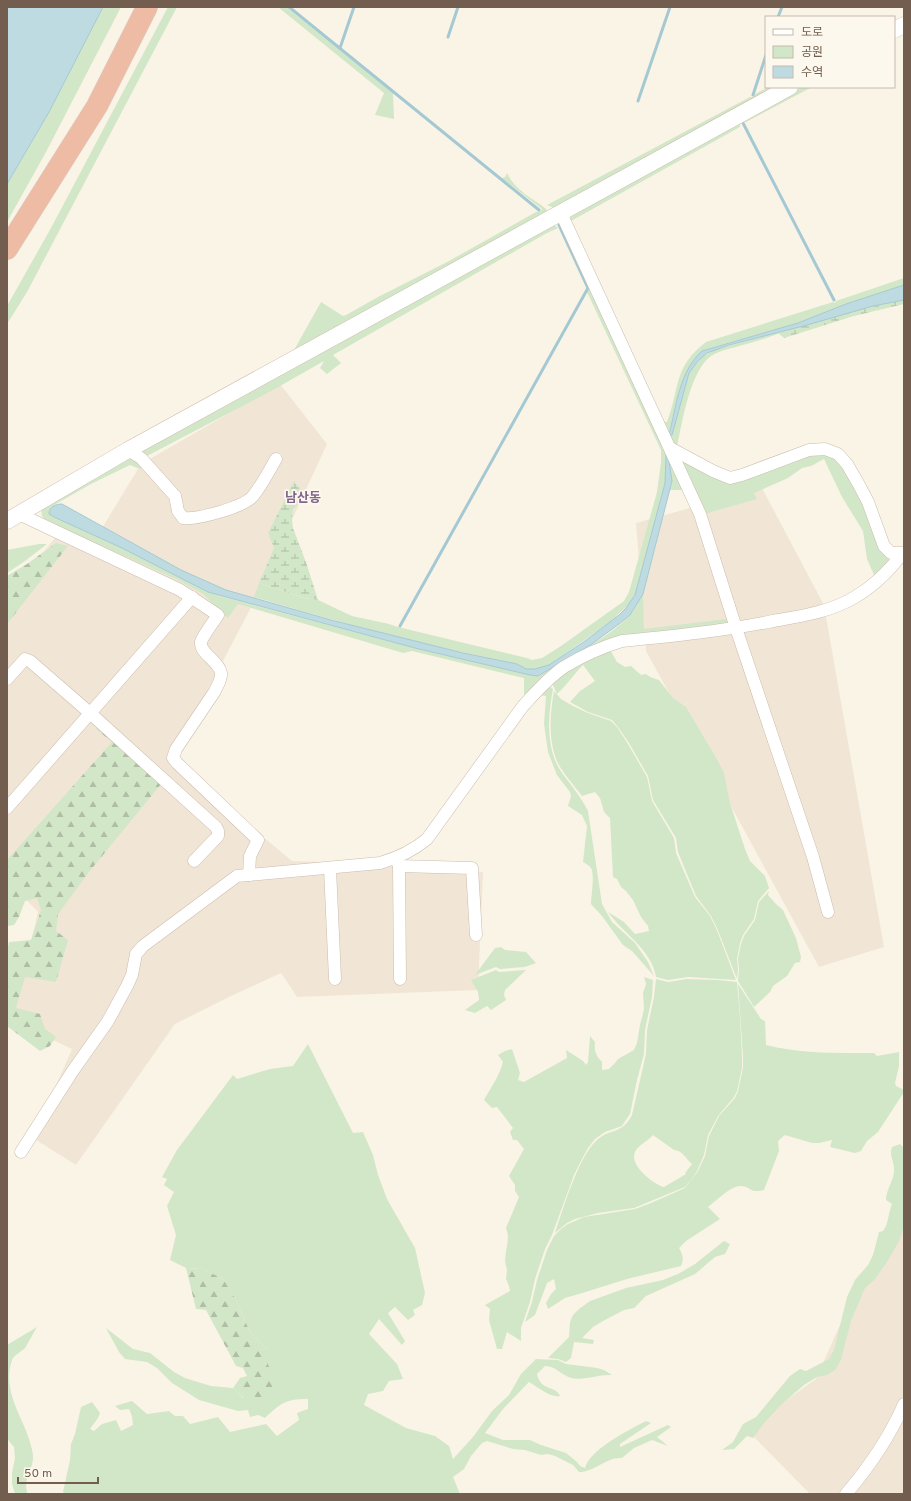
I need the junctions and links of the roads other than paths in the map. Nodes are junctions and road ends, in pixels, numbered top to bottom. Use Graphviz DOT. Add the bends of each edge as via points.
graph roads {
  1 [pos="147,7"];
  2 [pos="904,25"];
  3 [pos="895,30"];
  4 [pos="788,88"];
  5 [pos="561,213"];
  6 [pos="7,249"];
  7 [pos="670,448"];
  8 [pos="128,450"];
  9 [pos="276,459"];
  10 [pos="13,518"];
  11 [pos="903,554"];
  12 [pos="192,597"];
  13 [pos="736,628"];
  14 [pos="7,679"];
  15 [pos="90,713"];
  16 [pos="7,808"];
  17 [pos="194,861"];
  18 [pos="397,862"];
  19 [pos="330,868"];
  20 [pos="250,875"];
  21 [pos="828,912"];
  22 [pos="476,935"];
  23 [pos="335,979"];
  24 [pos="400,979"];
  25 [pos="21,1152"];
  26 [pos="904,1404"];
  27 [pos="846,1494"];
  1 -- 6 [label="highway" via="97,106"];
  2 -- 3 [label="main road"];
  4 -- 5 [label="main road"];
  5 -- 7 [label="street"];
  5 -- 8 [label="main road"];
  7 -- 11 [label="street" via="730,478 809,450 825,449 838,454 847,464 868,502 884,546 891,553"];
  7 -- 13 [label="street" via="700,514"];
  8 -- 9 [label="street" via="141,458 175,496 178,511 183,518 190,519 224,511 252,497"];
  8 -- 10 [label="main road"];
  10 -- 12 [label="street" via="174,586"];
  11 -- 13 [label="street" via="878,581 837,605 813,614"];
  12 -- 15 [label="street"];
  12 -- 20 [label="street" via="218,615 201,642 202,648 216,663 221,673 216,691 176,749 173,758 258,840 250,856"];
  13 -- 18 [label="street" via="622,641 608,645 564,667 523,706 427,839"];
  13 -- 21 [label="street" via="813,857"];
  14 -- 15 [label="street" via="25,659 30,661"];
  15 -- 16 [label="street"];
  15 -- 17 [label="street" via="216,827 218,836"];
  18 -- 19 [label="street"];
  18 -- 22 [label="street" via="472,868"];
  18 -- 24 [label="street"];
  19 -- 20 [label="street"];
  19 -- 23 [label="street"];
  20 -- 25 [label="street" via="237,876 143,946 136,954 132,976 108,1021"];
  26 -- 27 [label="street" via="868,1466"];
}
